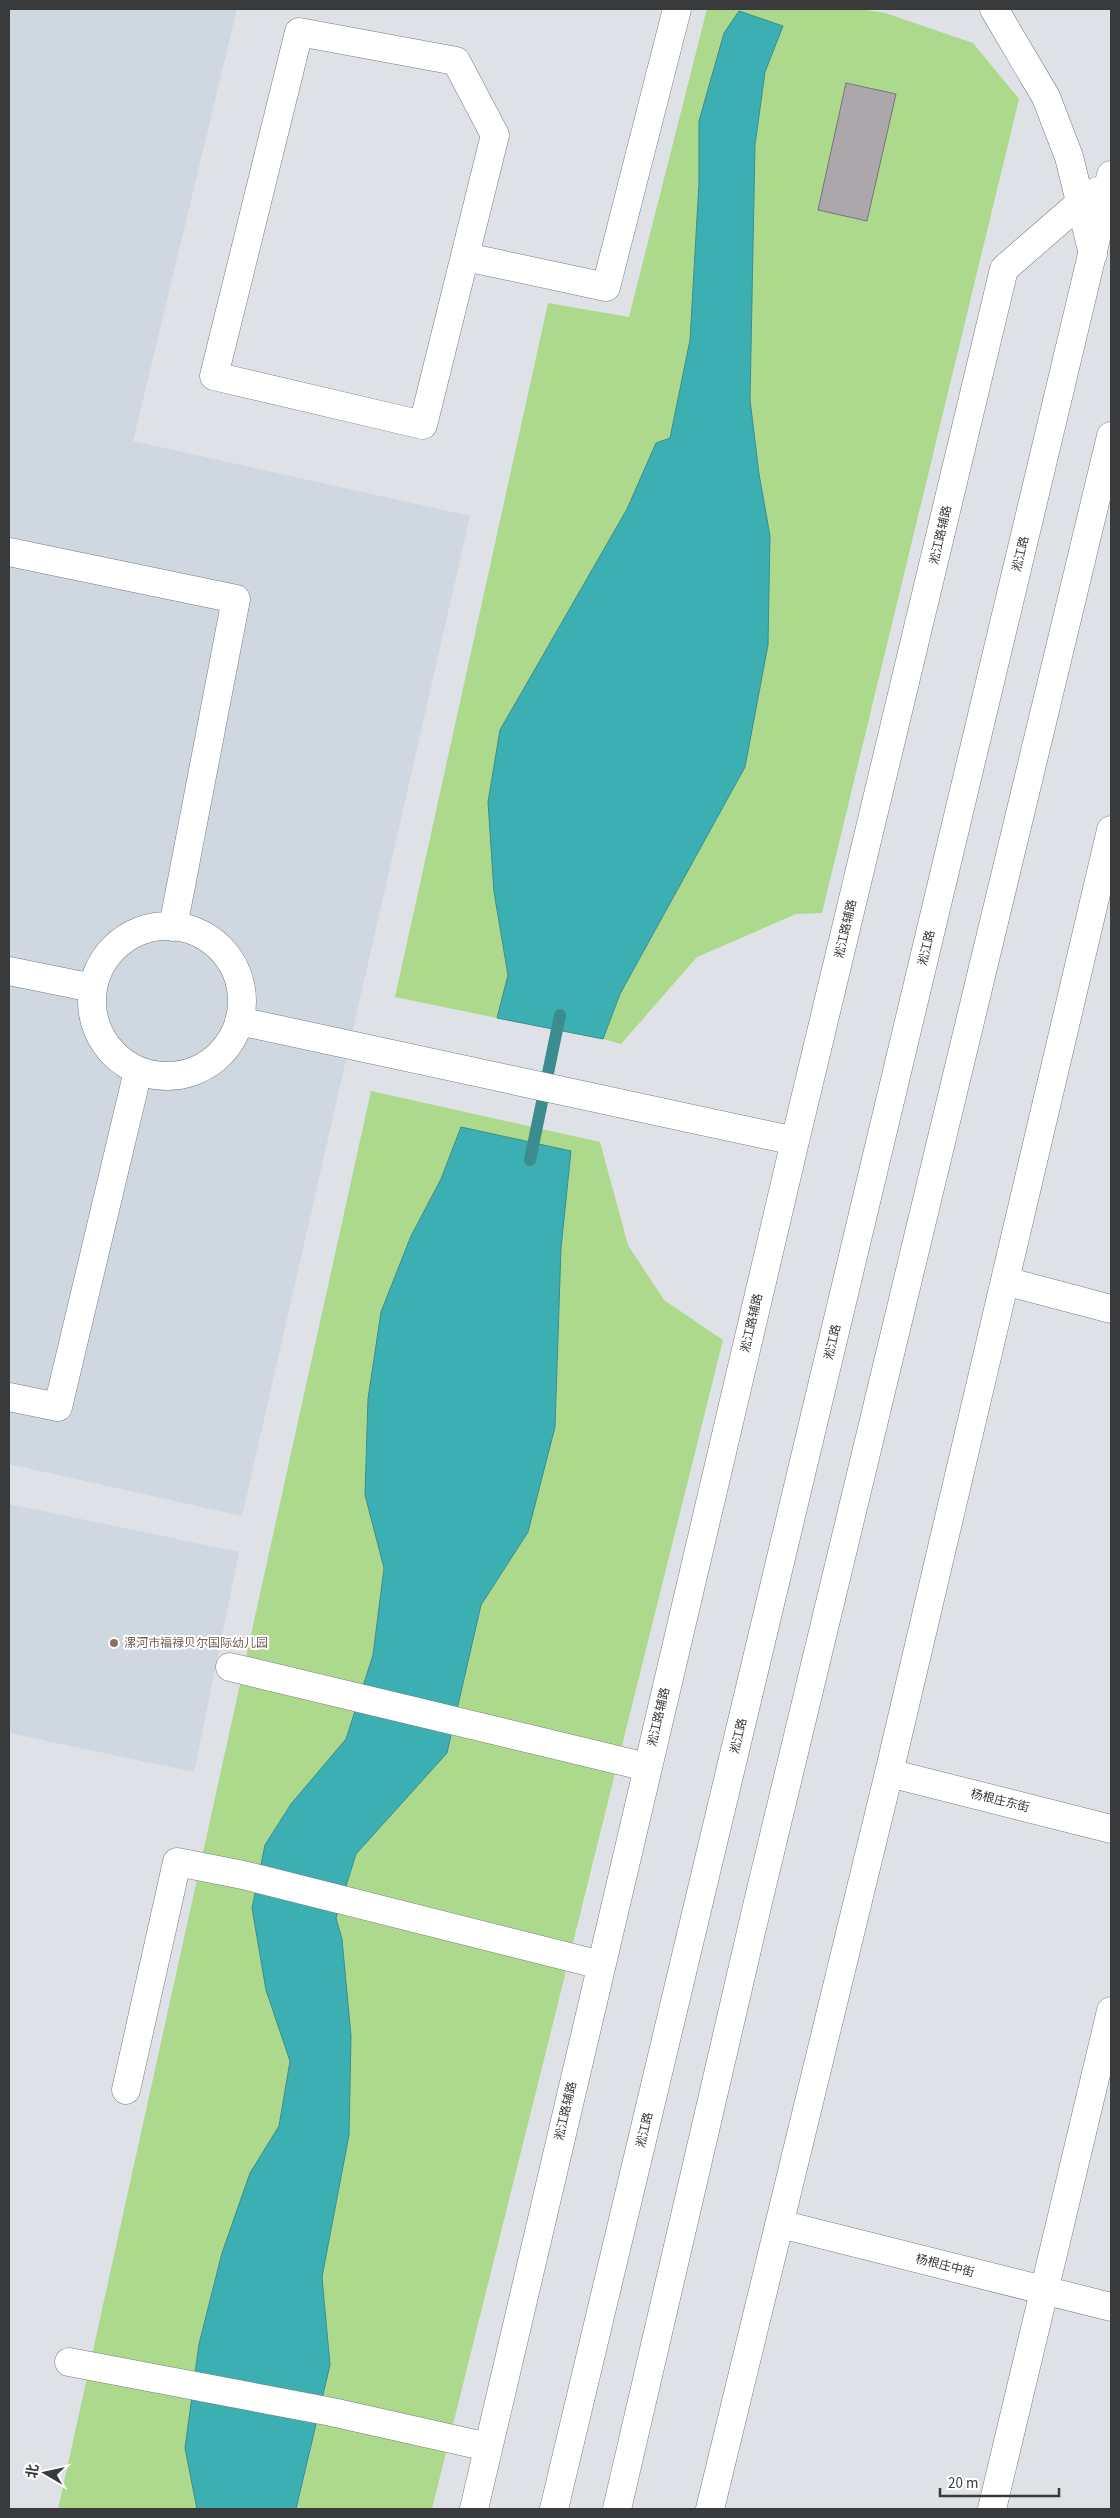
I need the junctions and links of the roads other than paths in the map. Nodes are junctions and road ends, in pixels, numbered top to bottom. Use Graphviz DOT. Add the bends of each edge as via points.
graph roads {
  1 [pos="677,9"];
  2 [pos="994,9"];
  3 [pos="1110,179"];
  4 [pos="1080,202"];
  5 [pos="1093,254"];
  6 [pos="466,257"];
  7 [pos="1111,436"];
  8 [pos="9,552"];
  9 [pos="1110,840"];
  10 [pos="173,926"];
  11 [pos="9,971"];
  12 [pos="93,988"];
  13 [pos="240,1021"];
  14 [pos="138,1071"];
  15 [pos="795,1141"];
  16 [pos="1005,1281"];
  17 [pos="1111,1309"];
  18 [pos="9,1397"];
  19 [pos="230,1667"];
  20 [pos="647,1767"];
  21 [pos="889,1773"];
  22 [pos="1111,1829"];
  23 [pos="601,1965"];
  24 [pos="1111,2011"];
  25 [pos="126,2090"];
  26 [pos="780,2224"];
  27 [pos="1044,2290"];
  28 [pos="1111,2306"];
  29 [pos="69,2362"];
  30 [pos="488,2447"];
  31 [pos="474,2509"];
  32 [pos="554,2509"];
  33 [pos="617,2509"];
  34 [pos="710,2509"];
  35 [pos="992,2509"];
  1 -- 6 [label="street" via="606,287"];
  2 -- 4 [label="street" via="1046,96 1069,157"];
  3 -- 4 [label="street, 淞江路辅路"];
  3 -- 5 [label="street, 淞江路"];
  4 -- 5 [label="street"];
  4 -- 15 [label="street, 淞江路辅路" via="1004,269"];
  5 -- 32 [label="street, 淞江路"];
  6 -- 6 [label="street" via="423,425 214,376 299,32 456,61 495,135"];
  7 -- 33 [label="street" via="762,1883"];
  8 -- 10 [label="street" via="236,599"];
  9 -- 16 [label="street"];
  10 -- 12 [label="street" via="136,932 116,946 101,965"];
  10 -- 13 [label="street" via="206,936 224,953 237,973 242,997"];
  11 -- 12 [label="street"];
  12 -- 14 [label="street" via="93,1014 101,1037 117,1058"];
  13 -- 14 [label="street" via="228,1044 211,1062 188,1073 171,1076"];
  13 -- 15 [label="street"];
  14 -- 18 [label="street" via="58,1407"];
  15 -- 20 [label="street, 淞江路辅路"];
  16 -- 17 [label="street"];
  16 -- 21 [label="street"];
  19 -- 20 [label="street"];
  20 -- 23 [label="street, 淞江路辅路"];
  21 -- 22 [label="street, 杨根庄东街"];
  21 -- 26 [label="street"];
  23 -- 25 [label="street" via="243,1875 177,1862"];
  23 -- 30 [label="street, 淞江路辅路"];
  24 -- 27 [label="street"];
  26 -- 27 [label="street, 杨根庄中街"];
  26 -- 34 [label="street"];
  27 -- 28 [label="street, 杨根庄中街"];
  27 -- 35 [label="street"];
  29 -- 30 [label="street" via="332,2412"];
  30 -- 31 [label="street, 淞江路辅路"];
}
